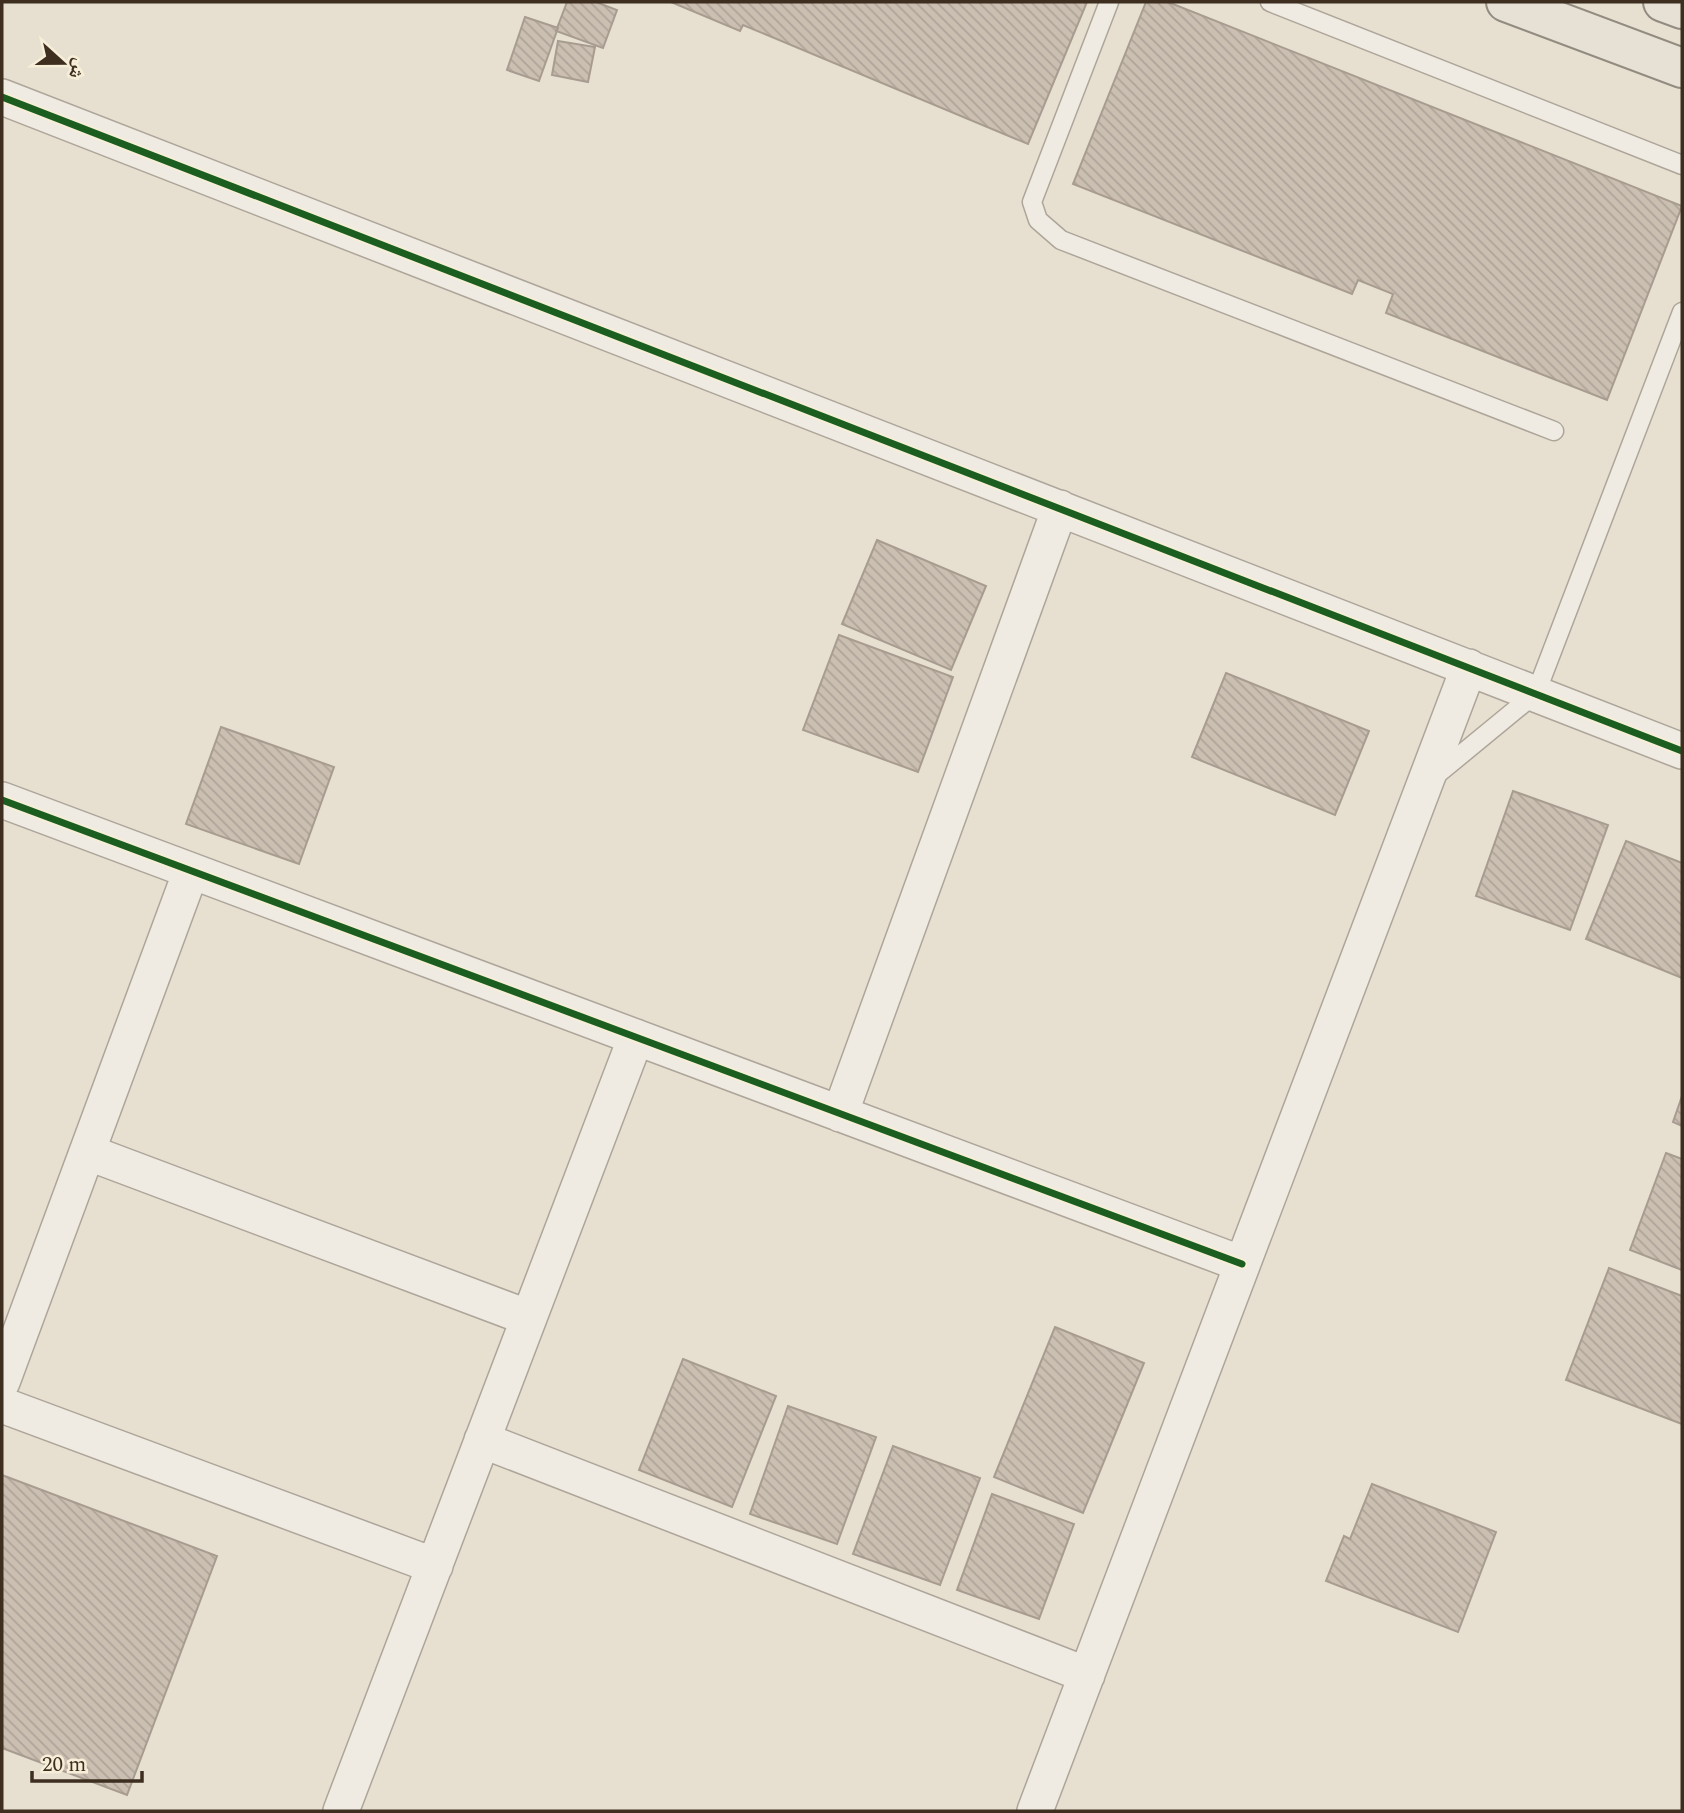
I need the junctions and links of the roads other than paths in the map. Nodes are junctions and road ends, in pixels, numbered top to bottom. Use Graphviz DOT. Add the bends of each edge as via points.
graph roads {
  1 [pos="1109,2"];
  2 [pos="1270,2"];
  3 [pos="1506,2"];
  4 [pos="1663,2"];
  5 [pos="1682,9"];
  6 [pos="1682,68"];
  7 [pos="2,97"];
  8 [pos="1682,165"];
  9 [pos="1682,312"];
  10 [pos="1554,431"];
  11 [pos="1060,508"];
  12 [pos="1469,667"];
  13 [pos="1536,693"];
  14 [pos="1682,751"];
  15 [pos="1424,785"];
  16 [pos="2,800"];
  17 [pos="191,871"];
  18 [pos="636,1037"];
  19 [pos="840,1114"];
  20 [pos="87,1152"];
  21 [pos="1242,1264"];
  22 [pos="529,1318"];
  23 [pos="2,1381"];
  24 [pos="2,1405"];
  25 [pos="482,1440"];
  26 [pos="435,1566"];
  27 [pos="1087,1675"];
  28 [pos="341,1811"];
  29 [pos="1035,1811"];
  1 -- 10 [label="lane" via="1032,202 1038,220 1061,240"];
  2 -- 8 [label="lane"];
  3 -- 6 [label="main road"];
  4 -- 5 [label="main road"];
  7 -- 11 [label="street"];
  9 -- 13 [label="lane"];
  11 -- 12 [label="street"];
  11 -- 19 [label="street"];
  12 -- 13 [label="street"];
  12 -- 15 [label="street"];
  13 -- 14 [label="street"];
  13 -- 15 [label="lane"];
  15 -- 21 [label="street"];
  16 -- 17 [label="street"];
  17 -- 18 [label="street"];
  17 -- 20 [label="street"];
  18 -- 19 [label="street"];
  18 -- 22 [label="street"];
  19 -- 21 [label="street"];
  20 -- 22 [label="street"];
  20 -- 23 [label="street"];
  21 -- 27 [label="street"];
  22 -- 25 [label="street"];
  24 -- 26 [label="street"];
  25 -- 26 [label="street"];
  25 -- 27 [label="street"];
  26 -- 28 [label="street"];
  27 -- 29 [label="street"];
}
